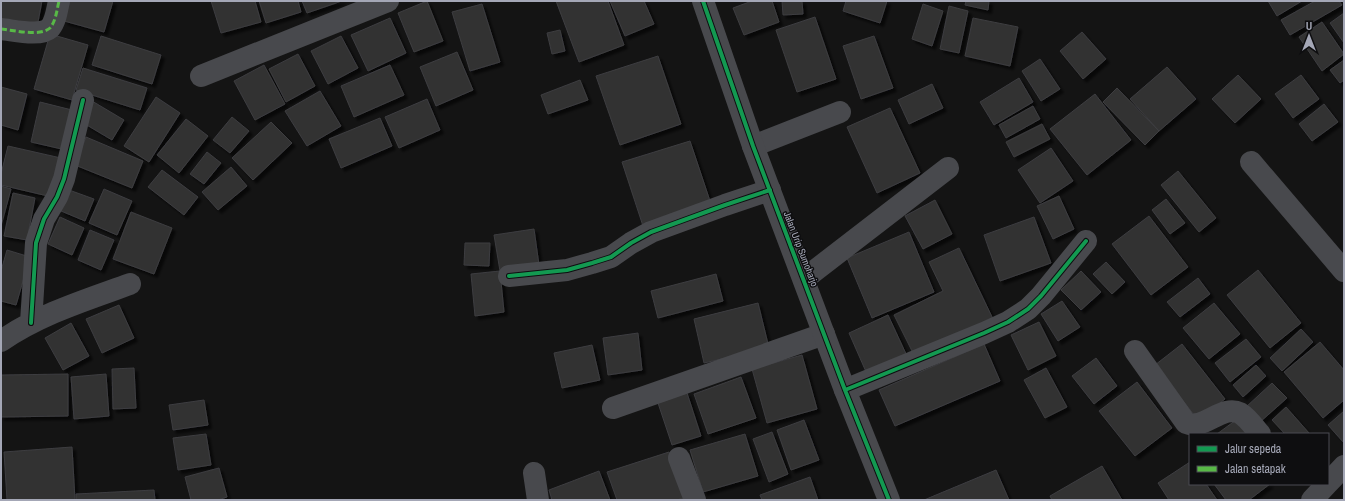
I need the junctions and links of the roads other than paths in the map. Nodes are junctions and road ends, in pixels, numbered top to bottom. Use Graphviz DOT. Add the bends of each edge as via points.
graph roads {
  1 [pos="59,1"];
  2 [pos="388,1"];
  3 [pos="703,1"];
  4 [pos="1,29"];
  5 [pos="201,76"];
  6 [pos="83,100"];
  7 [pos="840,112"];
  8 [pos="753,146"];
  9 [pos="1251,162"];
  10 [pos="948,168"];
  11 [pos="770,190"];
  12 [pos="1086,242"];
  13 [pos="1344,270"];
  14 [pos="509,276"];
  15 [pos="804,279"];
  16 [pos="130,284"];
  17 [pos="31,323"];
  18 [pos="824,334"];
  19 [pos="1,341"];
  20 [pos="1135,351"];
  21 [pos="845,390"];
  22 [pos="613,408"];
  23 [pos="1259,433"];
  24 [pos="679,458"];
  25 [pos="1344,466"];
  26 [pos="534,473"];
  27 [pos="1329,479"];
  28 [pos="538,500"];
  29 [pos="695,500"];
  30 [pos="889,500"];
  1 -- 4 [label="street" via="55,20 46,30 37,33"];
  2 -- 5 [label="street"];
  3 -- 8 [label="street, Jalan Urip Sumoharjo"];
  6 -- 17 [label="street" via="64,179 44,219 36,243"];
  7 -- 8 [label="street"];
  8 -- 11 [label="street, Jalan Urip Sumoharjo"];
  9 -- 13 [label="street"];
  10 -- 15 [label="street"];
  11 -- 14 [label="street" via="651,232 611,257 592,264 567,270"];
  11 -- 15 [label="street, Jalan Urip Sumoharjo"];
  12 -- 21 [label="street" via="1042,296 1008,322"];
  15 -- 18 [label="street, Jalan Urip Sumoharjo"];
  16 -- 17 [label="street" via="50,313"];
  17 -- 19 [label="street"];
  18 -- 21 [label="street, Jalan Urip Sumoharjo"];
  18 -- 22 [label="street"];
  20 -- 23 [label="street" via="1186,423 1193,425 1227,412 1238,412"];
  21 -- 30 [label="street, Jalan Urip Sumoharjo"];
  24 -- 29 [label="street"];
  25 -- 27 [label="street"];
  26 -- 28 [label="street"];
}
